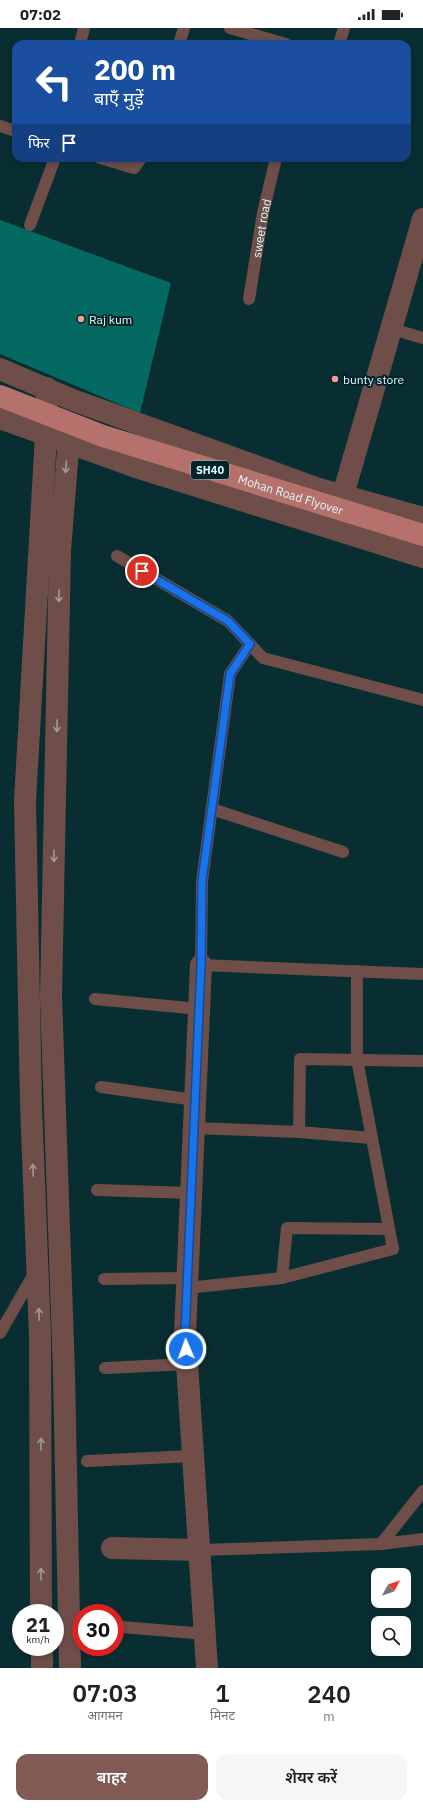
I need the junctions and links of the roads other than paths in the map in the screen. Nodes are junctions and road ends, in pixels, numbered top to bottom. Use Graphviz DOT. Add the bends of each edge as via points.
graph roads {
  1 [pos="84,28"];
  2 [pos="184,28"];
  3 [pos="230,28"];
  4 [pos="344,28"];
  5 [pos="81,40"];
  6 [pos="180,40"];
  7 [pos="272,40"];
  8 [pos="341,40"];
  9 [pos="0,126"];
  10 [pos="12,130"];
  11 [pos="54,162"];
  12 [pos="114,162"];
  13 [pos="138,162"];
  14 [pos="275,162"];
  15 [pos="423,219"];
  16 [pos="30,225"];
  17 [pos="249,299"];
  18 [pos="392,329"];
  19 [pos="423,338"];
  20 [pos="0,369"];
  21 [pos="21,378"];
  22 [pos="47,388"];
  23 [pos="0,396"];
  24 [pos="72,400"];
  25 [pos="3,419"];
  26 [pos="46,435"];
  27 [pos="68,444"];
  28 [pos="343,495"];
  29 [pos="423,518"];
  30 [pos="423,535"];
  31 [pos="117,556"];
  32 [pos="423,557"];
  33 [pos="250,644"];
  34 [pos="423,700"];
  35 [pos="55,785"];
  36 [pos="26,786"];
  37 [pos="212,809"];
  38 [pos="343,852"];
  39 [pos="201,965"];
  40 [pos="357,971"];
  41 [pos="423,974"];
  42 [pos="96,999"];
  43 [pos="199,1009"];
  44 [pos="29,1018"];
  45 [pos="52,1018"];
  46 [pos="357,1059"];
  47 [pos="423,1061"];
  48 [pos="101,1087"];
  49 [pos="195,1100"];
  50 [pos="194,1128"];
  51 [pos="300,1132"];
  52 [pos="372,1138"];
  53 [pos="97,1190"];
  54 [pos="191,1193"];
  55 [pos="58,1199"];
  56 [pos="35,1201"];
  57 [pos="389,1229"];
  58 [pos="37,1267"];
  59 [pos="282,1278"];
  60 [pos="104,1279"];
  61 [pos="188,1283"];
  62 [pos="0,1333"];
  63 [pos="187,1364"];
  64 [pos="105,1368"];
  65 [pos="193,1456"];
  66 [pos="87,1461"];
  67 [pos="423,1491"];
  68 [pos="41,1527"];
  69 [pos="67,1528"];
  70 [pos="423,1539"];
  71 [pos="381,1544"];
  72 [pos="112,1548"];
  73 [pos="200,1550"];
  74 [pos="41,1604"];
  75 [pos="124,1627"];
  76 [pos="205,1634"];
  77 [pos="42,1656"];
  78 [pos="42,1668"];
  79 [pos="70,1668"];
  80 [pos="207,1668"];
  1 -- 5 [label="lane"];
  2 -- 6 [label="lane"];
  3 -- 7 [label="lane"];
  4 -- 8 [label="lane"];
  9 -- 10 [label="lane"];
  11 -- 16 [label="lane"];
  12 -- 13 [label="lane" via="134,168"];
  14 -- 17 [label="lane, sweet road"];
  15 -- 18 [label="street"];
  18 -- 19 [label="lane"];
  18 -- 28 [label="street"];
  20 -- 21 [label="street"];
  21 -- 22 [label="street"];
  21 -- 25 [label="street"];
  22 -- 24 [label="street"];
  22 -- 26 [label="street"];
  23 -- 30 [label="main road, Mohan Road Flyover / SH40, bridge" via="103,436"];
  24 -- 27 [label="street"];
  24 -- 28 [label="street" via="309,486"];
  25 -- 26 [label="street"];
  26 -- 27 [label="street"];
  26 -- 36 [label="street"];
  27 -- 32 [label="street" via="143,470"];
  27 -- 35 [label="street, one-way" via="60,550"];
  28 -- 29 [label="street"];
  31 -- 33 [label="lane" via="228,621"];
  33 -- 34 [label="lane" via="263,658"];
  33 -- 37 [label="lane" via="230,674"];
  35 -- 36 [label="street"];
  35 -- 45 [label="street, one-way"];
  36 -- 44 [label="street"];
  37 -- 38 [label="lane"];
  37 -- 39 [label="lane" via="202,881"];
  39 -- 40 [label="lane"];
  39 -- 43 [label="street"];
  40 -- 41 [label="lane"];
  40 -- 46 [label="lane"];
  42 -- 43 [label="lane"];
  43 -- 49 [label="street"];
  44 -- 45 [label="street"];
  56 -- 44 [label="street, one-way"];
  45 -- 55 [label="street"];
  46 -- 47 [label="lane"];
  46 -- 51 [label="lane" via="300,1059"];
  46 -- 52 [label="lane"];
  48 -- 49 [label="lane"];
  49 -- 50 [label="street"];
  50 -- 51 [label="lane"];
  50 -- 54 [label="street"];
  51 -- 52 [label="lane"];
  52 -- 57 [label="lane"];
  53 -- 54 [label="lane"];
  54 -- 61 [label="street"];
  55 -- 56 [label="street"];
  55 -- 69 [label="street"];
  56 -- 58 [label="street"];
  57 -- 59 [label="lane" via="393,1249"];
  57 -- 59 [label="lane" via="287,1228"];
  58 -- 62 [label="lane"];
  68 -- 58 [label="street, one-way"];
  59 -- 61 [label="lane"];
  60 -- 61 [label="lane"];
  61 -- 63 [label="street" via="185,1334"];
  63 -- 64 [label="lane"];
  63 -- 65 [label="street"];
  65 -- 66 [label="lane"];
  65 -- 73 [label="street"];
  67 -- 71 [label="lane"];
  68 -- 69 [label="street"];
  74 -- 68 [label="street, one-way"];
  69 -- 79 [label="street"];
  70 -- 71 [label="lane"];
  71 -- 73 [label="lane"];
  72 -- 73 [label="street"];
  73 -- 76 [label="street"];
  75 -- 76 [label="lane"];
  76 -- 80 [label="street"];
  77 -- 78 [label="street"];
}
